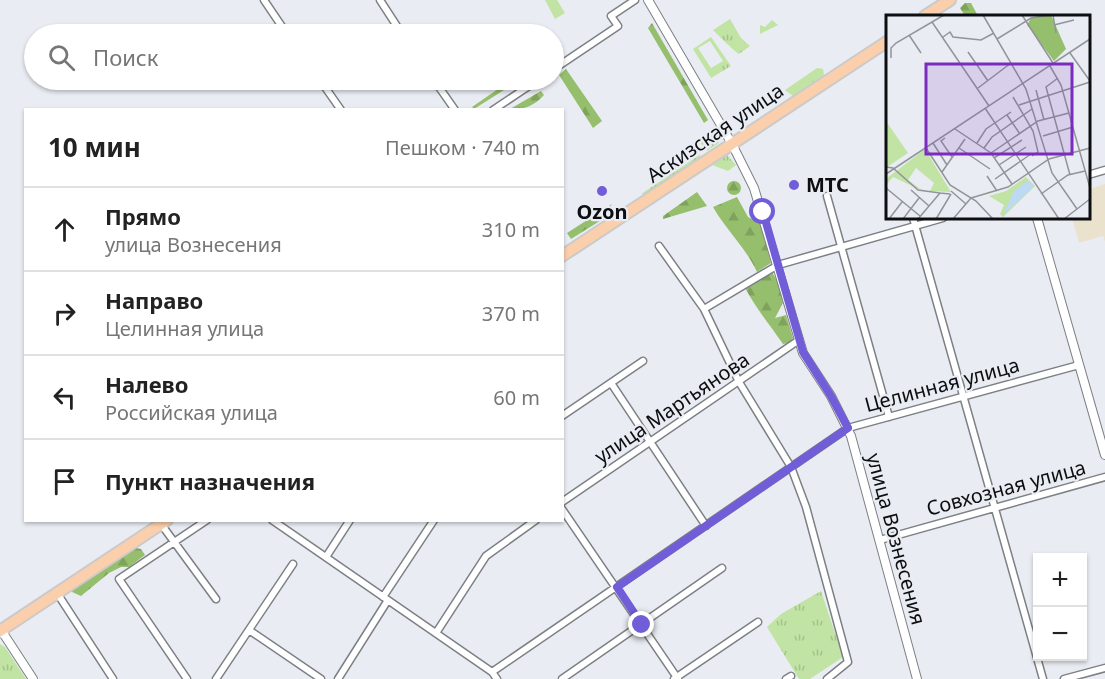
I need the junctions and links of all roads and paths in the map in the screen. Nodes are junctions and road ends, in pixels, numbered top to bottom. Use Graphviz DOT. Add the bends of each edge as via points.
graph roads {
  1 [pos="264,0"];
  2 [pos="380,0"];
  3 [pos="635,0"];
  4 [pos="648,0"];
  5 [pos="950,0"];
  6 [pos="931,15"];
  7 [pos="280,24"];
  8 [pos="396,24"];
  9 [pos="886,42"];
  10 [pos="564,62"];
  11 [pos="327,90"];
  12 [pos="441,90"];
  13 [pos="523,90"];
  14 [pos="340,108"];
  15 [pos="454,108"];
  16 [pos="496,108"];
  17 [pos="732,144"];
  18 [pos="1105,170"];
  19 [pos="1090,175"];
  20 [pos="827,196"];
  21 [pos="913,219"];
  22 [pos="940,219"];
  23 [pos="1037,219"];
  24 [pos="915,225"];
  25 [pos="841,245"];
  26 [pos="659,246"];
  27 [pos="564,255"];
  28 [pos="778,265"];
  29 [pos="704,309"];
  30 [pos="799,340"];
  31 [pos="643,361"];
  32 [pos="1079,365"];
  33 [pos="738,382"];
  34 [pos="611,383"];
  35 [pos="962,397"];
  36 [pos="564,415"];
  37 [pos="889,417"];
  38 [pos="848,428"];
  39 [pos="650,442"];
  40 [pos="1105,455"];
  41 [pos="791,467"];
  42 [pos="1105,477"];
  43 [pos="564,501"];
  44 [pos="994,508"];
  45 [pos="564,511"];
  46 [pos="204,522"];
  47 [pos="275,522"];
  48 [pos="349,522"];
  49 [pos="433,522"];
  50 [pos="533,522"];
  51 [pos="164,523"];
  52 [pos="706,526"];
  53 [pos="174,540"];
  54 [pos="880,540"];
  55 [pos="326,557"];
  56 [pos="293,564"];
  57 [pos="722,568"];
  58 [pos="617,587"];
  59 [pos="57,593"];
  60 [pos="385,598"];
  61 [pos="216,599"];
  62 [pos="758,622"];
  63 [pos="642,625"];
  64 [pos="249,630"];
  65 [pos="1,631"];
  66 [pos="436,633"];
  67 [pos="1105,668"];
  68 [pos="492,672"];
  69 [pos="676,678"];
  70 [pos="33,679"];
  71 [pos="113,679"];
  72 [pos="187,679"];
  73 [pos="216,679"];
  74 [pos="321,679"];
  75 [pos="338,679"];
  76 [pos="497,679"];
  77 [pos="562,679"];
  78 [pos="827,679"];
  79 [pos="917,679"];
  80 [pos="1043,679"];
  81 [pos="1064,679"];
  1 -- 7 [label="street"];
  2 -- 8 [label="street"];
  3 -- 10 [label="street" via="611,16 618,26"];
  4 -- 17 [label="street, улица Вознесения"];
  5 -- 6 [label="main road"];
  9 -- 17 [label="main road, Аскизская улица"];
  11 -- 14 [label="street"];
  12 -- 15 [label="street"];
  13 -- 16 [label="street"];
  17 -- 27 [label="main road, Аскизская улица"];
  17 -- 28 [label="street, улица Вознесения" via="757,196"];
  18 -- 19 [label="street"];
  20 -- 25 [label="street"];
  21 -- 24 [label="street"];
  22 -- 24 [label="street"];
  23 -- 32 [label="street"];
  24 -- 25 [label="street"];
  24 -- 35 [label="street"];
  25 -- 28 [label="street"];
  25 -- 37 [label="street"];
  26 -- 29 [label="street"];
  28 -- 29 [label="street"];
  28 -- 30 [label="street, улица Вознесения"];
  29 -- 33 [label="street"];
  30 -- 33 [label="street, улица Мартьянова"];
  30 -- 38 [label="street, улица Вознесения"];
  31 -- 34 [label="street"];
  32 -- 35 [label="street, Целинная улица"];
  32 -- 40 [label="street"];
  33 -- 39 [label="street, улица Мартьянова"];
  33 -- 41 [label="street"];
  34 -- 36 [label="street"];
  34 -- 39 [label="street"];
  35 -- 37 [label="street, Целинная улица"];
  35 -- 44 [label="street"];
  37 -- 38 [label="street, Целинная улица"];
  38 -- 41 [label="street, Целинная улица"];
  38 -- 54 [label="street, улица Вознесения"];
  39 -- 43 [label="street, улица Мартьянова"];
  39 -- 52 [label="street"];
  41 -- 52 [label="street, Целинная улица"];
  41 -- 78 [label="street" via="806,507 848,662"];
  42 -- 44 [label="street, Совхозная улица"];
  44 -- 54 [label="street, Совхозная улица"];
  44 -- 80 [label="street"];
  45 -- 58 [label="street"];
  46 -- 53 [label="street"];
  47 -- 55 [label="street"];
  48 -- 55 [label="street"];
  49 -- 60 [label="street"];
  50 -- 66 [label="street" via="486,556"];
  51 -- 53 [label="street"];
  51 -- 59 [label="main road"];
  52 -- 58 [label="street, Целинная улица"];
  53 -- 61 [label="street"];
  53 -- 72 [label="street" via="119,579"];
  54 -- 79 [label="street, улица Вознесения"];
  55 -- 60 [label="street"];
  56 -- 64 [label="street"];
  57 -- 63 [label="street"];
  58 -- 63 [label="street"];
  58 -- 68 [label="street, Целинная улица"];
  59 -- 65 [label="main road"];
  59 -- 71 [label="street"];
  60 -- 66 [label="street"];
  60 -- 75 [label="street"];
  62 -- 69 [label="street"];
  63 -- 69 [label="street"];
  63 -- 77 [label="street"];
  64 -- 73 [label="street"];
  64 -- 74 [label="street"];
  65 -- 70 [label="street"];
  66 -- 68 [label="street"];
  67 -- 81 [label="street"];
  68 -- 76 [label="street"];
}
